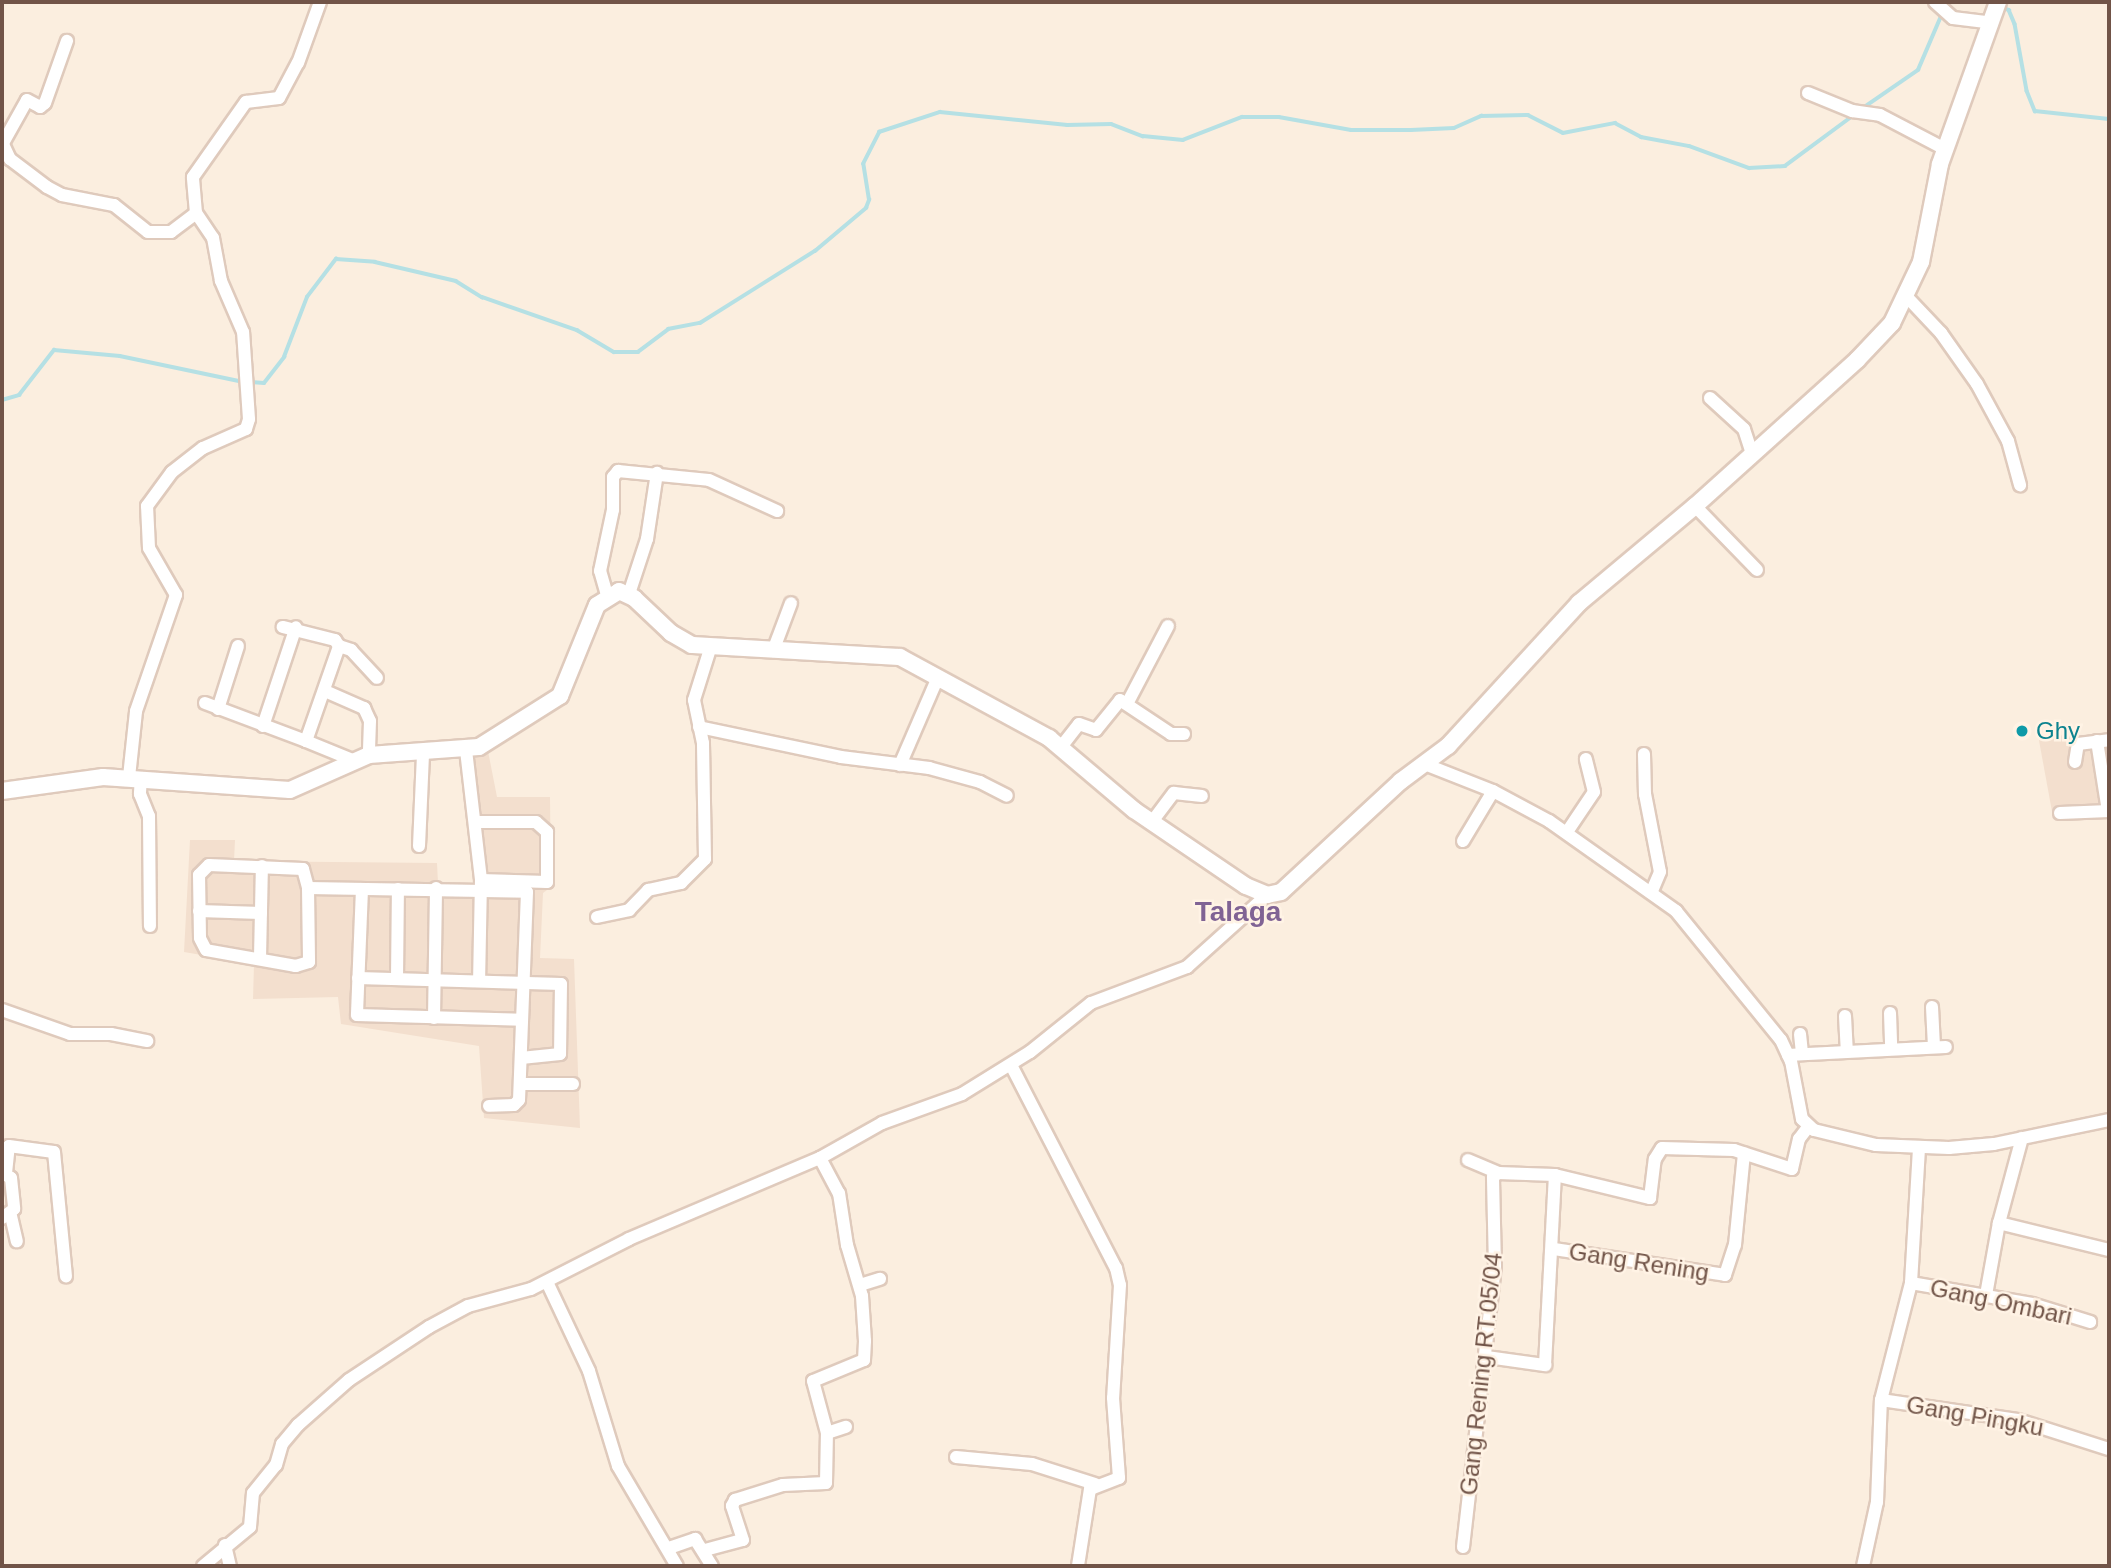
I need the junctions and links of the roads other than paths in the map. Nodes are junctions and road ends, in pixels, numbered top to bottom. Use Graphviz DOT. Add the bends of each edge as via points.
graph roads {
  1 [pos="320,2"];
  2 [pos="1935,2"];
  3 [pos="1998,2"];
  4 [pos="1986,22"];
  5 [pos="67,41"];
  6 [pos="1808,93"];
  7 [pos="2,143"];
  8 [pos="1945,149"];
  9 [pos="197,213"];
  10 [pos="1907,297"];
  11 [pos="1710,398"];
  12 [pos="1752,453"];
  13 [pos="657,473"];
  14 [pos="2020,485"];
  15 [pos="1695,506"];
  16 [pos="778,512"];
  17 [pos="1757,570"];
  18 [pos="629,594"];
  19 [pos="607,595"];
  20 [pos="792,603"];
  21 [pos="1168,626"];
  22 [pos="283,627"];
  23 [pos="296,627"];
  24 [pos="239,646"];
  25 [pos="340,646"];
  26 [pos="710,649"];
  27 [pos="773,652"];
  28 [pos="938,677"];
  29 [pos="377,678"];
  30 [pos="325,691"];
  31 [pos="205,704"];
  32 [pos="1127,704"];
  33 [pos="218,709"];
  34 [pos="263,726"];
  35 [pos="699,727"];
  36 [pos="1184,734"];
  37 [pos="306,741"];
  38 [pos="2103,741"];
  39 [pos="1061,747"];
  40 [pos="466,750"];
  41 [pos="423,754"];
  42 [pos="1644,754"];
  43 [pos="362,758"];
  44 [pos="1586,759"];
  45 [pos="2075,762"];
  46 [pos="900,765"];
  47 [pos="1427,765"];
  48 [pos="135,777"];
  49 [pos="1493,791"];
  50 [pos="2,792"];
  51 [pos="1007,796"];
  52 [pos="1202,796"];
  53 [pos="2109,811"];
  54 [pos="2060,813"];
  55 [pos="477,821"];
  56 [pos="1151,822"];
  57 [pos="1567,832"];
  58 [pos="1463,841"];
  59 [pos="419,846"];
  60 [pos="262,866"];
  61 [pos="481,884"];
  62 [pos="308,888"];
  63 [pos="436,888"];
  64 [pos="527,888"];
  65 [pos="362,889"];
  66 [pos="398,889"];
  67 [pos="1652,891"];
  68 [pos="1267,895"];
  69 [pos="200,911"];
  70 [pos="261,913"];
  71 [pos="597,916"];
  72 [pos="149,926"];
  73 [pos="260,958"];
  74 [pos="358,978"];
  75 [pos="397,979"];
  76 [pos="480,980"];
  77 [pos="523,980"];
  78 [pos="436,981"];
  79 [pos="1932,1007"];
  80 [pos="2,1010"];
  81 [pos="1891,1013"];
  82 [pos="1844,1016"];
  83 [pos="434,1018"];
  84 [pos="521,1020"];
  85 [pos="1800,1034"];
  86 [pos="147,1041"];
  87 [pos="1891,1048"];
  88 [pos="1847,1051"];
  89 [pos="1802,1054"];
  90 [pos="1788,1055"];
  91 [pos="521,1058"];
  92 [pos="1011,1065"];
  93 [pos="520,1084"];
  94 [pos="573,1084"];
  95 [pos="489,1105"];
  96 [pos="2109,1120"];
  97 [pos="1808,1127"];
  98 [pos="2022,1138"];
  99 [pos="1919,1147"];
  100 [pos="1744,1153"];
  101 [pos="820,1158"];
  102 [pos="1468,1160"];
  103 [pos="4,1173"];
  104 [pos="1499,1174"];
  105 [pos="1555,1175"];
  106 [pos="6,1217"];
  107 [pos="1999,1223"];
  108 [pos="17,1241"];
  109 [pos="1554,1249"];
  110 [pos="2109,1250"];
  111 [pos="66,1276"];
  112 [pos="880,1279"];
  113 [pos="547,1282"];
  114 [pos="1912,1283"];
  115 [pos="860,1285"];
  116 [pos="1986,1295"];
  117 [pos="2090,1322"];
  118 [pos="1487,1357"];
  119 [pos="1881,1400"];
  120 [pos="846,1427"];
  121 [pos="827,1433"];
  122 [pos="2109,1449"];
  123 [pos="956,1457"];
  124 [pos="1095,1484"];
  125 [pos="225,1545"];
  126 [pos="1463,1547"];
  127 [pos="669,1548"];
  128 [pos="705,1550"];
  129 [pos="203,1566"];
  130 [pos="230,1566"];
  131 [pos="677,1566"];
  132 [pos="712,1566"];
  133 [pos="1078,1566"];
  134 [pos="1863,1566"];
  1 -- 9 [label="street" via="298,63 279,98 246,103 193,177"];
  2 -- 4 [label="street" via="1953,18"];
  3 -- 4 [label="street"];
  4 -- 8 [label="street"];
  5 -- 7 [label="street" via="45,103 40,107 27,100"];
  6 -- 8 [label="street" via="1852,111 1880,115"];
  7 -- 9 [label="street" via="10,159 47,187 62,195 114,205 148,232 171,232"];
  8 -- 10 [label="street" via="1927,236"];
  9 -- 48 [label="street" via="214,238 221,281 243,332 250,419 242,432 203,448 172,472 147,506 149,548 176,595 136,710"];
  10 -- 12 [label="street" via="1870,348"];
  10 -- 14 [label="street" via="1941,333 1977,384 2008,441"];
  11 -- 12 [label="street" via="1745,431"];
  12 -- 15 [label="street"];
  13 -- 16 [label="street" via="709,480"];
  13 -- 18 [label="street" via="647,539"];
  13 -- 19 [label="street" via="628,470 614,474 600,571"];
  15 -- 17 [label="street"];
  15 -- 47 [label="street" via="1558,623"];
  18 -- 19 [label="street"];
  18 -- 26 [label="street" via="678,638"];
  19 -- 40 [label="street" via="593,613 560,696 494,742"];
  20 -- 27 [label="street"];
  21 -- 32 [label="street"];
  22 -- 23 [label="street"];
  23 -- 25 [label="street" via="335,640"];
  23 -- 34 [label="street"];
  24 -- 33 [label="street"];
  25 -- 29 [label="street" via="351,650"];
  25 -- 30 [label="street"];
  26 -- 27 [label="street"];
  26 -- 35 [label="street" via="694,700"];
  27 -- 28 [label="street" via="885,654"];
  28 -- 39 [label="street"];
  28 -- 46 [label="street"];
  30 -- 37 [label="street"];
  30 -- 43 [label="street" via="364,708 370,721"];
  31 -- 33 [label="street"];
  32 -- 36 [label="street" via="1171,734"];
  32 -- 39 [label="street" via="1117,701 1096,730 1076,725"];
  33 -- 34 [label="street"];
  34 -- 37 [label="street"];
  35 -- 46 [label="street"];
  35 -- 71 [label="street" via="708,841 703,863 681,883 645,891 629,910"];
  37 -- 43 [label="street"];
  38 -- 45 [label="street" via="2078,744"];
  38 -- 53 [label="street"];
  39 -- 56 [label="street"];
  40 -- 41 [label="street"];
  40 -- 55 [label="street"];
  41 -- 43 [label="street"];
  41 -- 59 [label="street"];
  42 -- 67 [label="street" via="1660,872"];
  43 -- 48 [label="street" via="306,787 290,790"];
  44 -- 57 [label="street" via="1594,792"];
  46 -- 51 [label="street" via="967,778"];
  47 -- 49 [label="street"];
  47 -- 68 [label="street" via="1401,781 1281,892"];
  48 -- 50 [label="street"];
  48 -- 72 [label="street" via="149,816"];
  49 -- 57 [label="street"];
  49 -- 58 [label="street"];
  52 -- 56 [label="street" via="1174,793"];
  53 -- 54 [label="street"];
  55 -- 61 [label="street"];
  55 -- 64 [label="street" via="545,826 547,882"];
  56 -- 68 [label="street"];
  57 -- 67 [label="street"];
  60 -- 62 [label="street" via="298,866 306,873"];
  60 -- 69 [label="street" via="204,866"];
  60 -- 70 [label="street"];
  61 -- 63 [label="street"];
  61 -- 64 [label="street"];
  61 -- 76 [label="street"];
  62 -- 65 [label="street"];
  62 -- 73 [label="street" via="309,962 296,966"];
  63 -- 66 [label="street"];
  63 -- 78 [label="street"];
  64 -- 77 [label="street"];
  65 -- 66 [label="street"];
  65 -- 74 [label="street"];
  66 -- 75 [label="street"];
  67 -- 90 [label="street" via="1721,962"];
  68 -- 92 [label="street" via="1187,967 1091,1003"];
  69 -- 70 [label="street"];
  69 -- 73 [label="street" via="200,938 206,950"];
  70 -- 73 [label="street"];
  74 -- 75 [label="street"];
  74 -- 83 [label="street" via="356,1009 360,1017"];
  75 -- 78 [label="street"];
  76 -- 77 [label="street"];
  76 -- 78 [label="street"];
  77 -- 84 [label="street"];
  77 -- 91 [label="street" via="563,986 563,1044 557,1056"];
  78 -- 83 [label="street"];
  79 -- 87 [label="street" via="1940,1047"];
  80 -- 86 [label="street" via="70,1034 111,1034"];
  81 -- 87 [label="street"];
  82 -- 88 [label="street"];
  83 -- 84 [label="street"];
  84 -- 91 [label="street"];
  85 -- 89 [label="street"];
  87 -- 88 [label="street"];
  88 -- 89 [label="street"];
  89 -- 90 [label="street"];
  90 -- 97 [label="street" via="1802,1119"];
  91 -- 93 [label="street"];
  92 -- 101 [label="street" via="939,1104 872,1128"];
  92 -- 124 [label="street" via="1119,1276 1114,1398 1119,1478"];
  93 -- 94 [label="street"];
  93 -- 95 [label="street" via="514,1105"];
  96 -- 98 [label="street"];
  97 -- 99 [label="street" via="1852,1141"];
  97 -- 100 [label="street" via="1799,1139 1794,1168"];
  98 -- 99 [label="street" via="1971,1146"];
  98 -- 107 [label="street"];
  99 -- 114 [label="street"];
  100 -- 105 [label="street" via="1662,1147 1655,1159 1650,1198"];
  100 -- 109 [label="street, Gang Rening" via="1735,1245 1725,1275"];
  101 -- 113 [label="street" via="629,1239"];
  101 -- 115 [label="street" via="839,1193 847,1245"];
  102 -- 104 [label="street"];
  103 -- 106 [label="street" via="14,1201"];
  103 -- 111 [label="street" via="9,1146 54,1152"];
  104 -- 105 [label="street"];
  104 -- 118 [label="street, Gang Rening RT.05/04" via="1492,1179 1496,1252"];
  105 -- 109 [label="street"];
  106 -- 108 [label="street"];
  107 -- 110 [label="street"];
  107 -- 116 [label="street"];
  109 -- 118 [label="street" via="1545,1366"];
  112 -- 115 [label="street"];
  113 -- 125 [label="street" via="458,1310 349,1380 284,1440 276,1465 253,1493 250,1527"];
  113 -- 127 [label="street" via="589,1371 618,1466"];
  114 -- 116 [label="street, Gang Ombari"];
  114 -- 119 [label="street"];
  115 -- 121 [label="street" via="864,1359 813,1381"];
  116 -- 117 [label="street, Gang Ombari"];
  118 -- 126 [label="street, Gang Rening RT.05/04"];
  119 -- 122 [label="street, Gang Pingku" via="2018,1420"];
  119 -- 134 [label="street" via="1877,1502"];
  120 -- 121 [label="street"];
  121 -- 128 [label="street" via="826,1483 783,1485 735,1500 732,1506 743,1540"];
  123 -- 124 [label="street" via="1032,1464"];
  124 -- 133 [label="street" via="1090,1489"];
  125 -- 129 [label="street"];
  125 -- 130 [label="street"];
  127 -- 128 [label="street" via="695,1539"];
  127 -- 131 [label="street"];
  128 -- 132 [label="street"];
}
